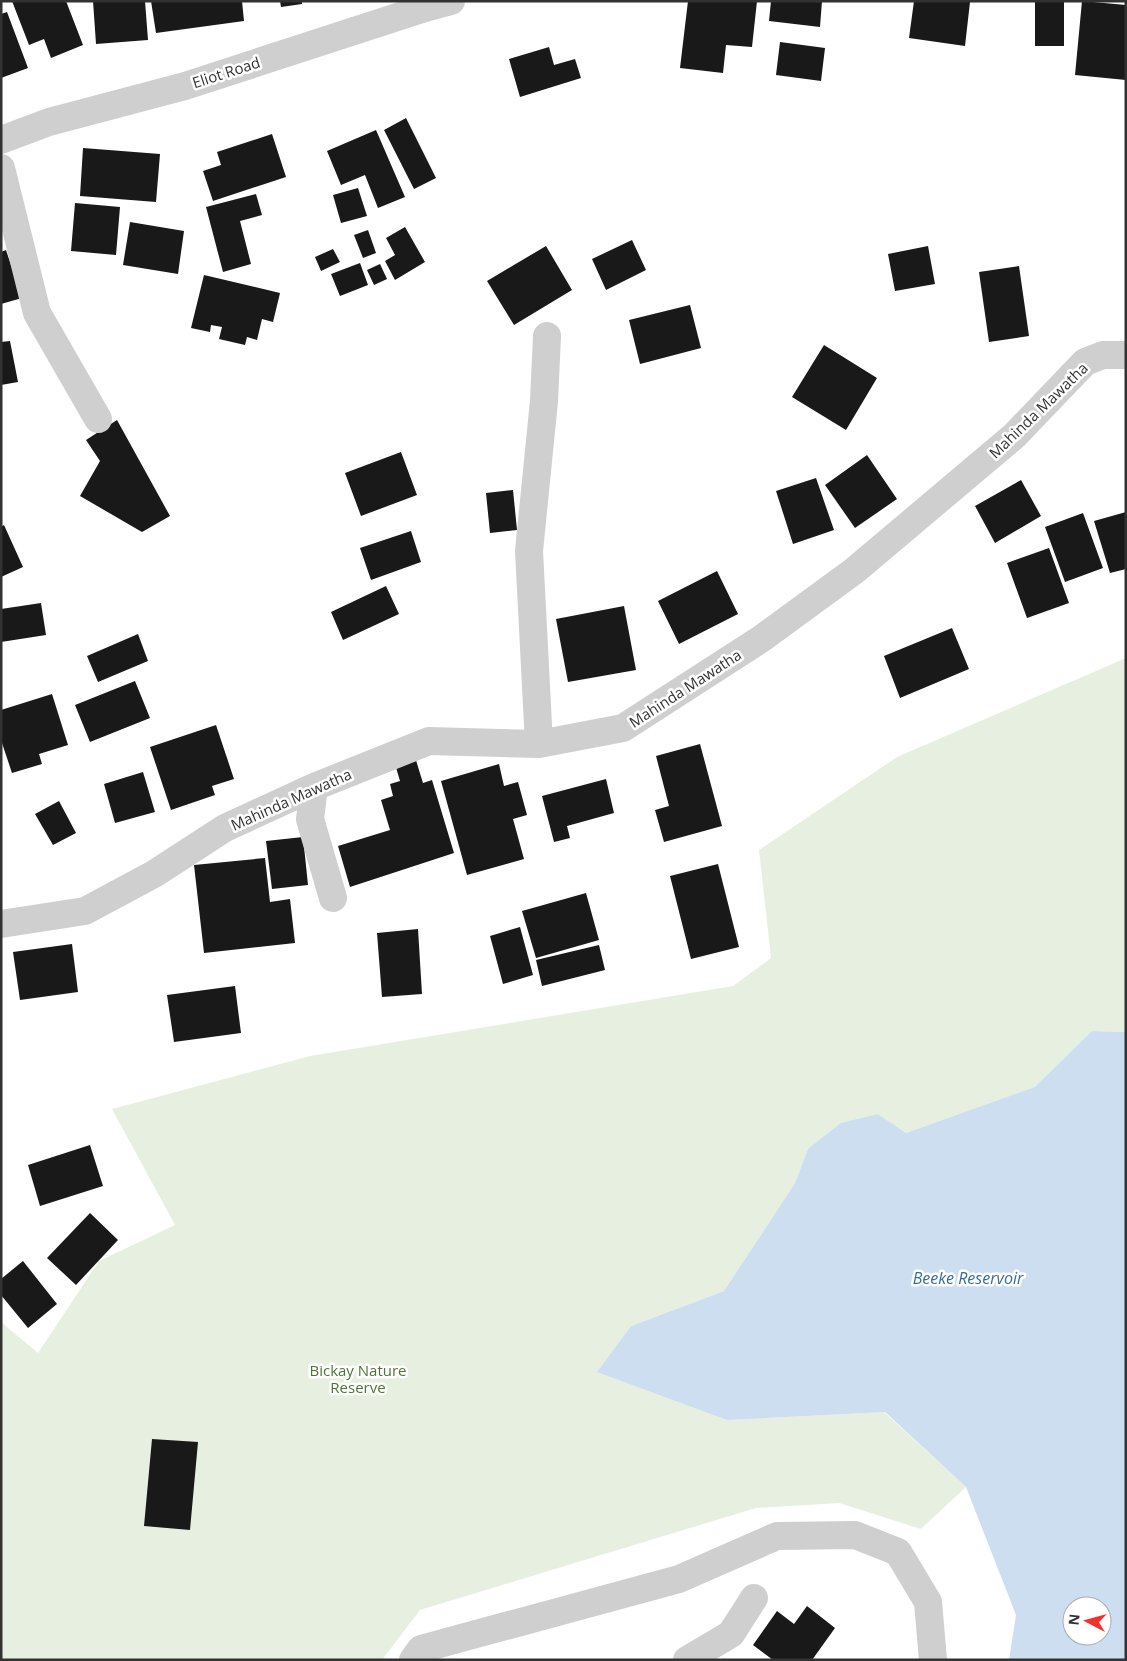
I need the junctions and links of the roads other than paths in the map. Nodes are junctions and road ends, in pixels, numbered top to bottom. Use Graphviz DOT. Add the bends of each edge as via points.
graph roads {
  1 [pos="451,1"];
  2 [pos="1,140"];
  3 [pos="1,168"];
  4 [pos="547,336"];
  5 [pos="1126,355"];
  6 [pos="98,419"];
  7 [pos="539,744"];
  8 [pos="314,787"];
  9 [pos="333,898"];
  10 [pos="1,924"];
  11 [pos="754,1598"];
  12 [pos="426,1656"];
  13 [pos="687,1660"];
  14 [pos="933,1660"];
  1 -- 2 [label="street, Eliot Road" via="185,86 49,122"];
  3 -- 6 [label="street" via="37,313"];
  4 -- 7 [label="street" via="529,550"];
  5 -- 7 [label="street, Mahinda Mawatha" via="1103,354 1085,362 1014,436 854,571 761,639 623,728"];
  7 -- 8 [label="street, Mahinda Mawatha" via="429,741"];
  8 -- 9 [label="street" via="310,818"];
  8 -- 10 [label="street, Mahinda Mawatha" via="225,828 154,874 85,911"];
  11 -- 13 [label="street" via="732,1634"];
  12 -- 14 [label="street" via="679,1579 777,1536 855,1536 898,1552 928,1602"];
}
